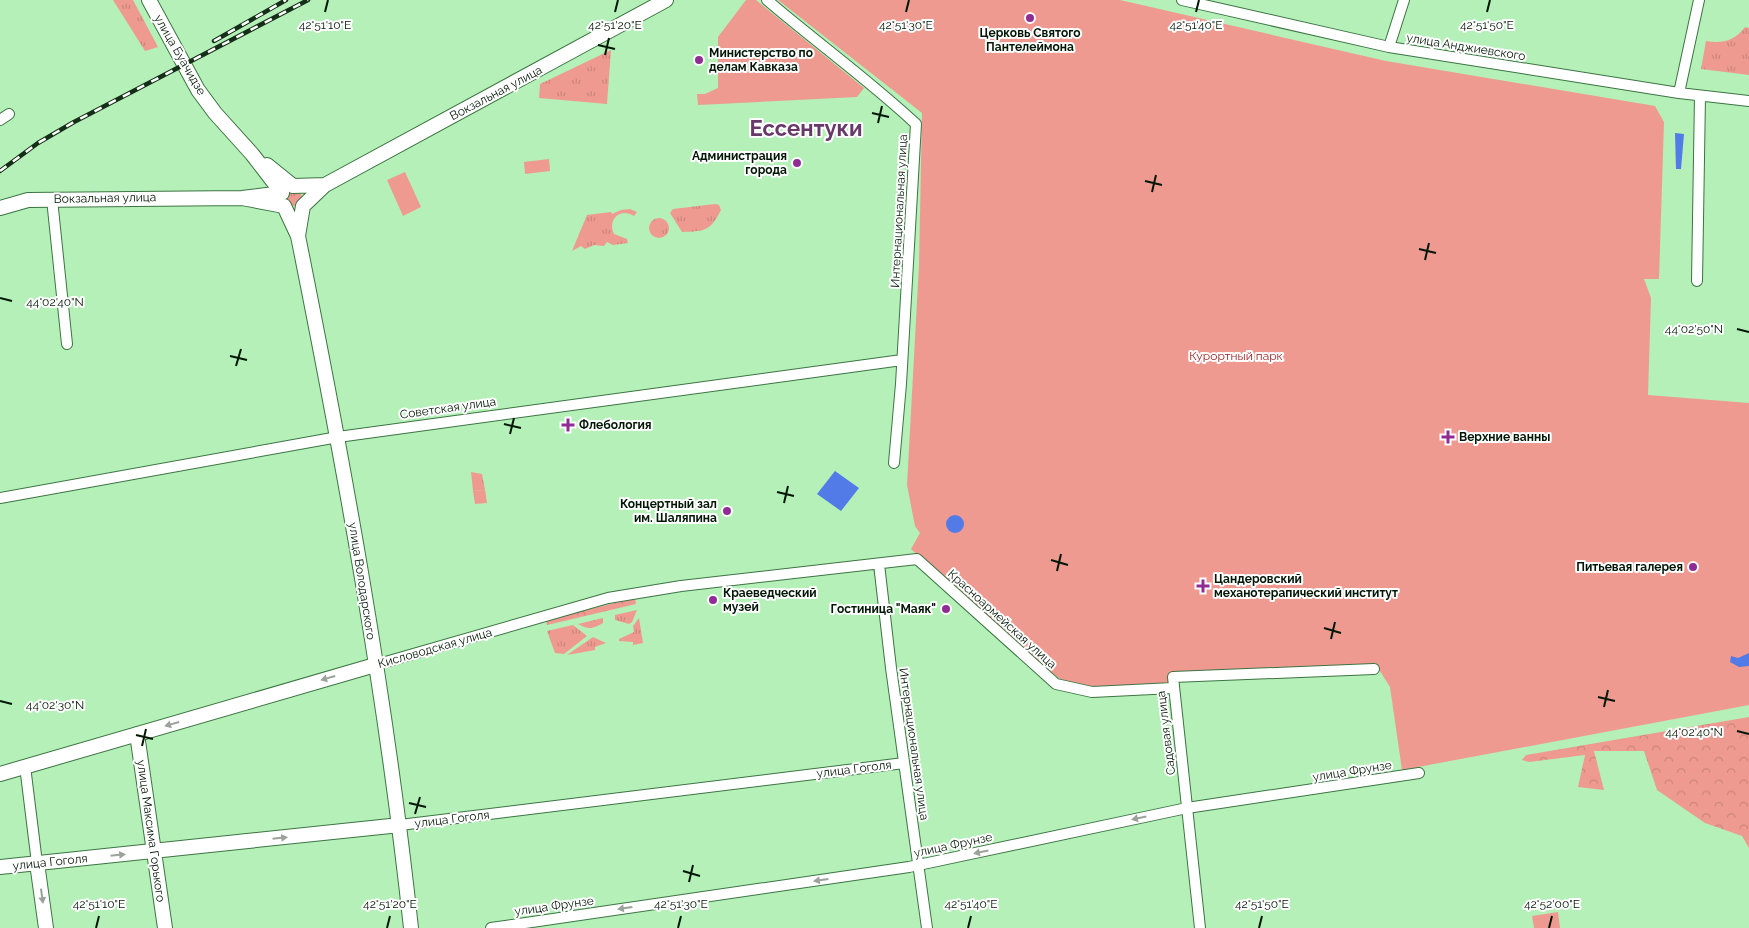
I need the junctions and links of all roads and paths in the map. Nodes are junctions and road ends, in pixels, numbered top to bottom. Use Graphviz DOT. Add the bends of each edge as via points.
graph roads {
  1 [pos="149,0"];
  2 [pos="666,0"];
  3 [pos="767,0"];
  4 [pos="1182,0"];
  5 [pos="1404,0"];
  6 [pos="1699,0"];
  7 [pos="1389,48"];
  8 [pos="1679,93"];
  9 [pos="1700,96"];
  10 [pos="1749,101"];
  11 [pos="325,185"];
  12 [pos="286,195"];
  13 [pos="52,199"];
  14 [pos="303,206"];
  15 [pos="0,208"];
  16 [pos="298,236"];
  17 [pos="1697,281"];
  18 [pos="66,344"];
  19 [pos="902,360"];
  20 [pos="338,436"];
  21 [pos="894,462"];
  22 [pos="0,498"];
  23 [pos="879,564"];
  24 [pos="375,665"];
  25 [pos="1374,669"];
  26 [pos="1173,688"];
  27 [pos="137,734"];
  28 [pos="904,763"];
  29 [pos="25,766"];
  30 [pos="1419,773"];
  31 [pos="0,774"];
  32 [pos="1187,808"];
  33 [pos="400,826"];
  34 [pos="154,851"];
  35 [pos="37,863"];
  36 [pos="919,865"];
  37 [pos="0,868"];
  38 [pos="46,928"];
  39 [pos="164,928"];
  40 [pos="411,928"];
  41 [pos="491,928"];
  42 [pos="927,928"];
  43 [pos="1200,928"];
  1 -- 12 [label="main road, улица Буачидзе" via="198,90"];
  2 -- 11 [label="main road, Вокзальная улица"];
  3 -- 19 [label="street, Интернациональная улица" via="916,124"];
  4 -- 7 [label="street, улица Анджиевского"];
  5 -- 7 [label="street"];
  6 -- 8 [label="street"];
  7 -- 8 [label="street, улица Анджиевского"];
  8 -- 9 [label="street, улица Анджиевского"];
  9 -- 10 [label="street, улица Анджиевского"];
  9 -- 17 [label="street"];
  11 -- 12 [label="main road"];
  11 -- 14 [label="main road"];
  12 -- 13 [label="main road, Вокзальная улица"];
  12 -- 14 [label="main road" via="294,211"];
  12 -- 14 [label="main road" via="301,188 305,194"];
  12 -- 16 [label="main road"];
  13 -- 15 [label="main road, Вокзальная улица" via="28,200"];
  13 -- 18 [label="street"];
  14 -- 16 [label="main road"];
  16 -- 20 [label="main road, улица Володарского"];
  19 -- 20 [label="street, Советская улица"];
  19 -- 21 [label="street, Интернациональная улица"];
  20 -- 22 [label="street, Советская улица"];
  20 -- 24 [label="main road, улица Володарского"];
  23 -- 24 [label="street, Кисловодская улица" via="681,586 608,598"];
  23 -- 26 [label="street, Красноармейская улица" via="917,559 1056,684 1092,692"];
  23 -- 28 [label="street, Интернациональная улица"];
  24 -- 27 [label="main road, Кисловодская улица, one-way"];
  24 -- 33 [label="main road, улица Володарского"];
  25 -- 26 [label="street, Садовая улица" via="1173,677"];
  26 -- 32 [label="street, Садовая улица"];
  27 -- 29 [label="main road, Кисловодская улица"];
  27 -- 34 [label="main road, улица Максима Горького"];
  28 -- 33 [label="street, улица Гоголя"];
  28 -- 36 [label="street, Интернациональная улица"];
  29 -- 31 [label="main road, Кисловодская улица"];
  29 -- 35 [label="street"];
  30 -- 32 [label="street, улица Фрунзе"];
  32 -- 36 [label="street, улица Фрунзе, one-way"];
  32 -- 43 [label="street, Садовая улица"];
  34 -- 33 [label="main road, улица Гоголя, one-way"];
  33 -- 40 [label="main road, улица Володарского"];
  35 -- 34 [label="main road, улица Гоголя, one-way"];
  34 -- 39 [label="main road, улица Максима Горького"];
  35 -- 37 [label="main road, улица Гоголя"];
  35 -- 38 [label="main road, one-way"];
  36 -- 41 [label="street, улица Фрунзе, one-way"];
  36 -- 42 [label="street, Интернациональная улица"];
}
